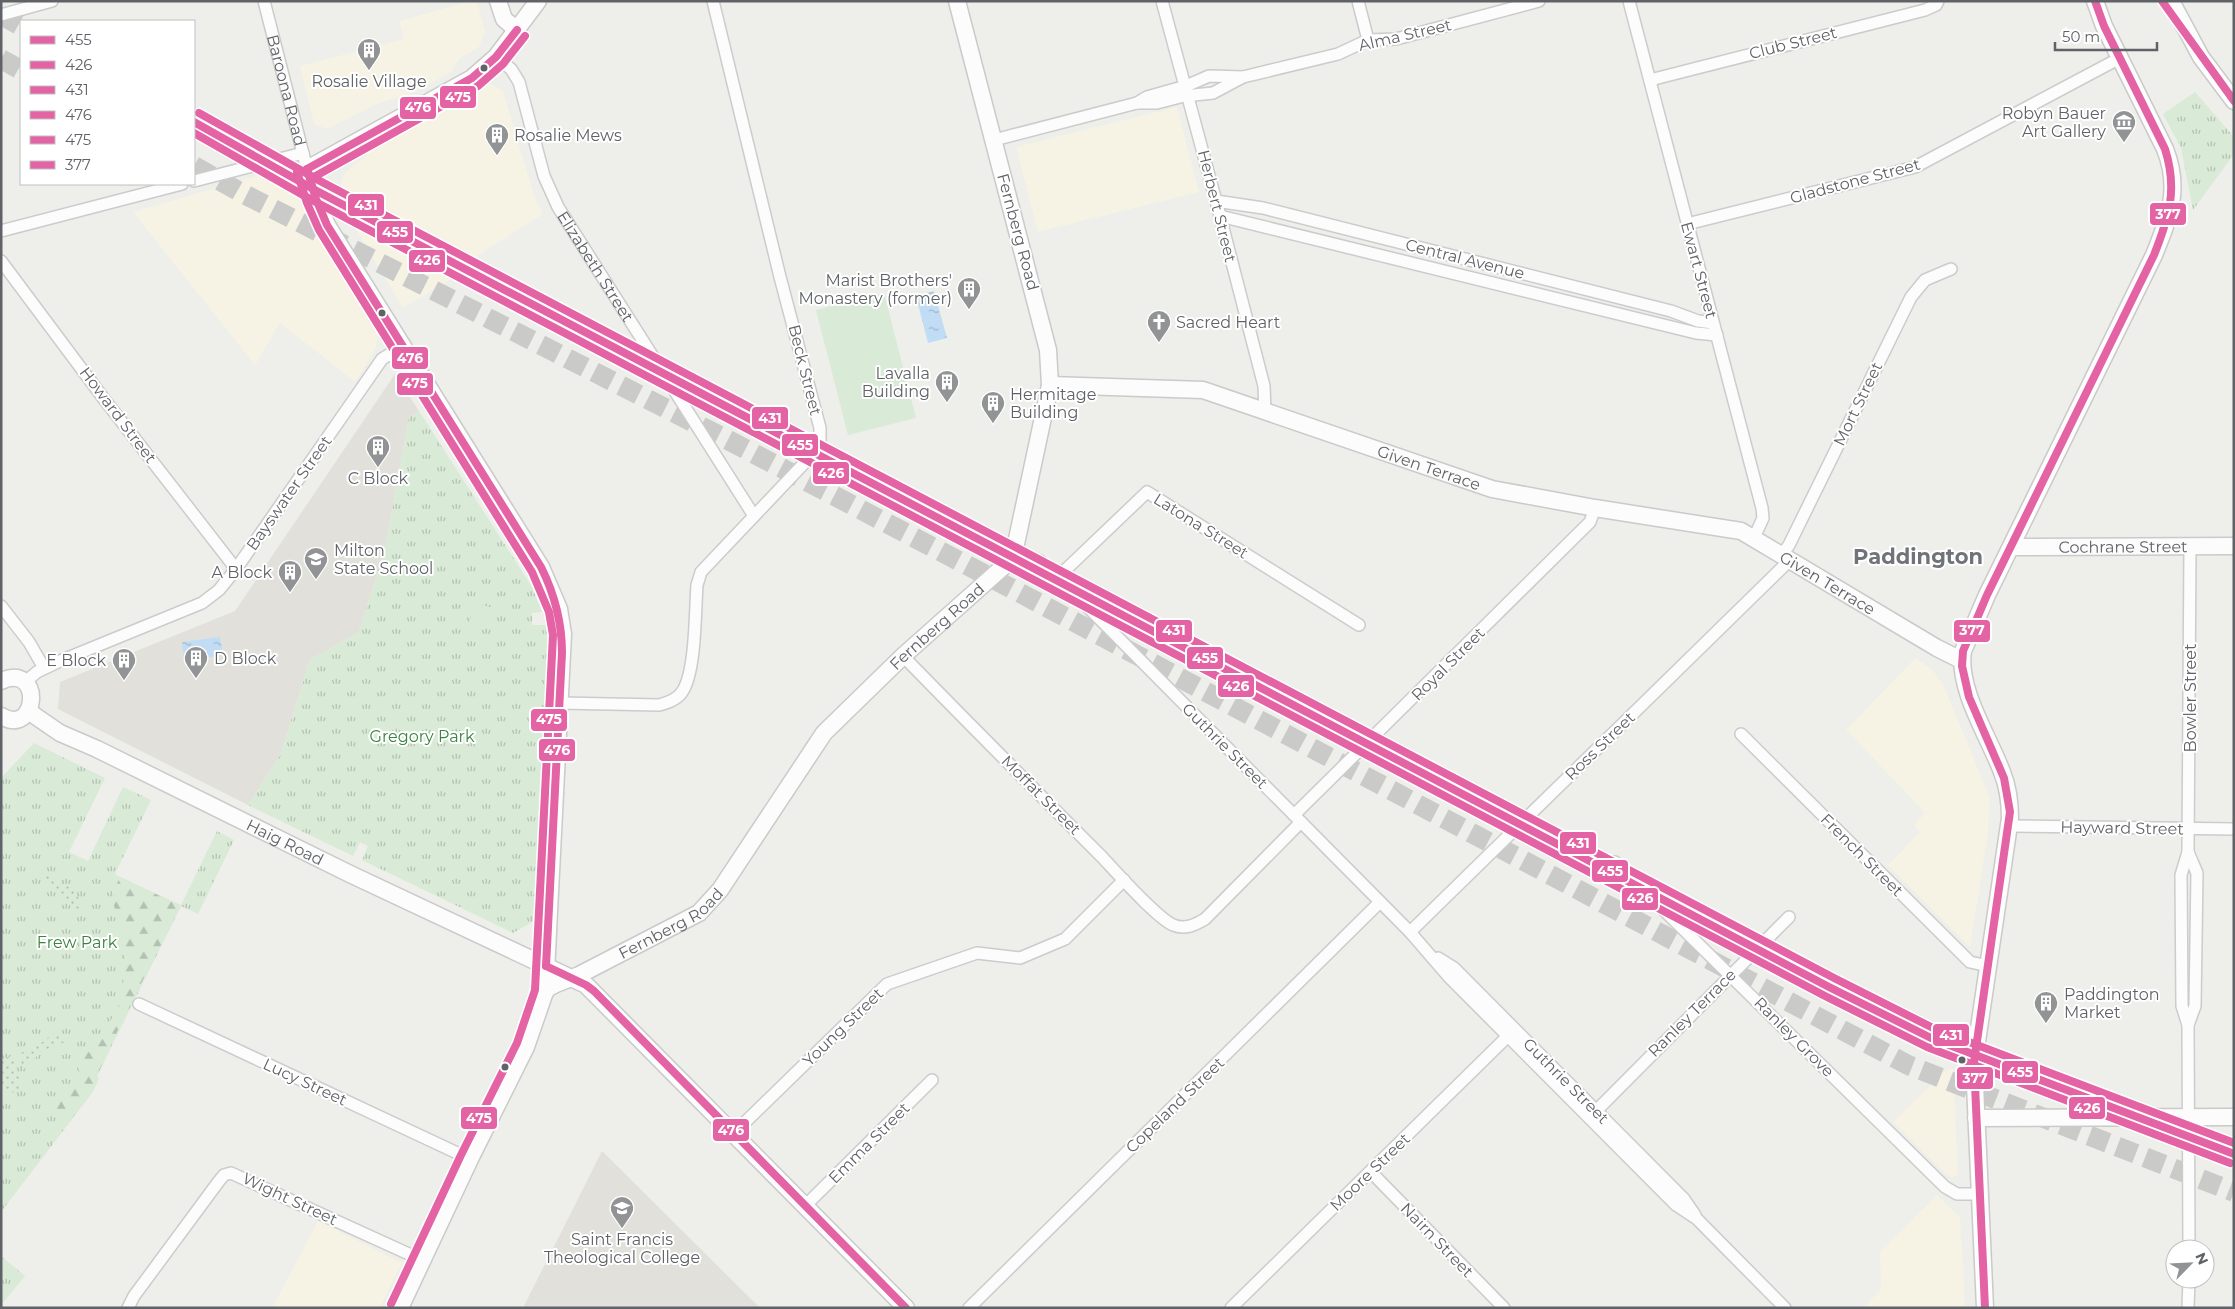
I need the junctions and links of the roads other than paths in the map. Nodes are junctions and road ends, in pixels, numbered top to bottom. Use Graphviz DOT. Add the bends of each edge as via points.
graph roads {
  1 [pos="52,1"];
  2 [pos="264,1"];
  3 [pos="498,1"];
  4 [pos="538,1"];
  5 [pos="712,1"];
  6 [pos="958,1"];
  7 [pos="1162,1"];
  8 [pos="1358,1"];
  9 [pos="1539,1"];
  10 [pos="1629,1"];
  11 [pos="2095,1"];
  12 [pos="2162,1"];
  13 [pos="2171,1"];
  14 [pos="1937,3"];
  15 [pos="1,15"];
  16 [pos="517,30"];
  17 [pos="1368,40"];
  18 [pos="2192,41"];
  19 [pos="496,57"];
  20 [pos="2120,58"];
  21 [pos="1243,77"];
  22 [pos="1650,80"];
  23 [pos="1186,91"];
  24 [pos="2234,101"];
  25 [pos="994,140"];
  26 [pos="302,153"];
  27 [pos="307,169"];
  28 [pos="195,181"];
  29 [pos="178,185"];
  30 [pos="1216,201"];
  31 [pos="1220,216"];
  32 [pos="1687,224"];
  33 [pos="1,231"];
  34 [pos="1,261"];
  35 [pos="1951,269"];
  36 [pos="1713,323"];
  37 [pos="1717,335"];
  38 [pos="403,346"];
  39 [pos="1050,385"];
  40 [pos="1265,412"];
  41 [pos="1595,508"];
  42 [pos="754,516"];
  43 [pos="1754,538"];
  44 [pos="2190,545"];
  45 [pos="2234,546"];
  46 [pos="2012,547"];
  47 [pos="1014,553"];
  48 [pos="1786,557"];
  49 [pos="236,569"];
  50 [pos="1058,577"];
  51 [pos="1,606"];
  52 [pos="1359,625"];
  53 [pos="903,656"];
  54 [pos="1961,660"];
  55 [pos="44,668"];
  56 [pos="1,681"];
  57 [pos="24,683"];
  58 [pos="560,703"];
  59 [pos="28,711"];
  60 [pos="1,716"];
  61 [pos="1741,734"];
  62 [pos="1298,819"];
  63 [pos="2010,826"];
  64 [pos="2189,829"];
  65 [pos="2234,829"];
  66 [pos="2188,852"];
  67 [pos="1615,862"];
  68 [pos="1124,880"];
  69 [pos="1380,902"];
  70 [pos="1790,917"];
  71 [pos="1183,928"];
  72 [pos="1410,932"];
  73 [pos="1429,951"];
  74 [pos="546,966"];
  75 [pos="1988,966"];
  76 [pos="1731,974"];
  77 [pos="570,978"];
  78 [pos="543,995"];
  79 [pos="139,1004"];
  80 [pos="2188,1026"];
  81 [pos="1508,1036"];
  82 [pos="932,1080"];
  83 [pos="1596,1111"];
  84 [pos="2189,1117"];
  85 [pos="2234,1117"];
  86 [pos="1976,1118"];
  87 [pos="734,1133"];
  88 [pos="470,1159"];
  89 [pos="1371,1172"];
  90 [pos="1980,1194"];
  91 [pos="805,1206"];
  92 [pos="1697,1219"];
  93 [pos="2189,1239"];
  94 [pos="422,1260"];
  95 [pos="2188,1289"];
  96 [pos="128,1308"];
  97 [pos="400,1308"];
  98 [pos="906,1308"];
  99 [pos="969,1308"];
  100 [pos="1231,1308"];
  101 [pos="1504,1308"];
  102 [pos="1785,1308"];
  103 [pos="1985,1308"];
  104 [pos="2188,1308"];
  1 -- 15 [label="street"];
  2 -- 26 [label="street, Baroona Road"];
  3 -- 16 [label="street" via="504,19"];
  4 -- 16 [label="street"];
  5 -- 42 [label="street, Beck Street" via="821,436 816,450"];
  6 -- 25 [label="street, Fernberg Road"];
  7 -- 23 [label="street, Herbert Street"];
  8 -- 17 [label="street"];
  9 -- 17 [label="street, Alma Street" via="1396,38"];
  10 -- 22 [label="street, Ewart Street"];
  11 -- 20 [label="street"];
  12 -- 18 [label="street"];
  13 -- 18 [label="street"];
  14 -- 22 [label="street, Club Street" via="1916,12"];
  16 -- 19 [label="street"];
  17 -- 21 [label="street, Alma Street" via="1338,54"];
  18 -- 24 [label="street"];
  19 -- 27 [label="street" via="472,78"];
  19 -- 42 [label="street, Elizabeth Street" via="511,69 519,82 544,176 558,206"];
  20 -- 32 [label="street, Gladstone Street" via="1915,168"];
  20 -- 46 [label="street" via="2170,161 2174,184 2169,211 2154,255"];
  21 -- 23 [label="street, Alma Street" via="1213,93"];
  21 -- 23 [label="street, Alma Street" via="1209,76"];
  22 -- 32 [label="street, Ewart Street"];
  23 -- 25 [label="street, Alma Street" via="1157,103 1137,104"];
  23 -- 30 [label="street, Herbert Street"];
  25 -- 39 [label="street, Fernberg Road" via="1045,334"];
  26 -- 27 [label="street, Baroona Road"];
  26 -- 28 [label="street"];
  27 -- 38 [label="street, Baroona Road" via="327,225"];
  29 -- 33 [label="street"];
  30 -- 31 [label="street, Herbert Street"];
  30 -- 36 [label="street, Central Avenue" via="1263,208"];
  31 -- 37 [label="street, Central Avenue" via="1696,333"];
  31 -- 40 [label="street, Herbert Street" via="1264,386"];
  32 -- 36 [label="street, Ewart Street"];
  34 -- 49 [label="street, Howard Street"];
  35 -- 48 [label="street, Mort Street" via="1925,280 1911,297"];
  36 -- 37 [label="street, Ewart Street"];
  37 -- 43 [label="street, Ewart Street" via="1762,508 1763,518"];
  38 -- 49 [label="street, Bayswater Street" via="382,359"];
  38 -- 58 [label="street, Baroona Road" via="549,581 562,622"];
  39 -- 40 [label="street, Given Terrace" via="1203,390"];
  39 -- 47 [label="street, Fernberg Road"];
  40 -- 41 [label="street, Given Terrace" via="1492,489"];
  41 -- 43 [label="street, Given Terrace" via="1726,528"];
  41 -- 62 [label="street, Royal Street" via="1590,522"];
  42 -- 58 [label="street, Beck Street" via="701,572 697,584 690,673 681,694 659,705"];
  43 -- 48 [label="street, Given Terrace"];
  44 -- 45 [label="street, Cochrane Street"];
  44 -- 46 [label="street, Cochrane Street"];
  44 -- 64 [label="street, Bowler Street"];
  46 -- 54 [label="street" via="1968,636"];
  47 -- 50 [label="street, Guthrie Street" via="1040,561"];
  47 -- 53 [label="street, Fernberg Road"];
  48 -- 54 [label="street, Given Terrace"];
  48 -- 72 [label="street, Ross Street"];
  49 -- 55 [label="street, Bayswater Street" via="219,590 194,608"];
  50 -- 52 [label="street, Latona Street" via="1147,492"];
  50 -- 62 [label="street, Guthrie Street"];
  51 -- 55 [label="street"];
  53 -- 68 [label="street, Moffat Street"];
  53 -- 77 [label="street, Fernberg Road" via="824,732 720,890 699,913"];
  54 -- 63 [label="street" via="1967,686 2005,780"];
  55 -- 57 [label="street, Bayswater Street"];
  56 -- 57 [label="street" via="13,678"];
  57 -- 59 [label="street" via="29,687 32,699"];
  58 -- 74 [label="street, Baroona Road"];
  59 -- 60 [label="street" via="18,719"];
  59 -- 74 [label="street, Haig Road" via="60,733"];
  61 -- 75 [label="street, French Street" via="1970,962"];
  62 -- 69 [label="street, Guthrie Street"];
  62 -- 71 [label="street, Royal Street" via="1205,919"];
  63 -- 64 [label="street, Hayward Street"];
  63 -- 75 [label="street"];
  64 -- 65 [label="street, Hayward Street"];
  64 -- 66 [label="street, Bowler Street"];
  66 -- 80 [label="street, Bowler Street" via="2182,866 2181,884 2182,1006"];
  66 -- 80 [label="street, Bowler Street" via="2197,873 2196,1006"];
  67 -- 76 [label="street, Ranley Grove"];
  68 -- 71 [label="street, Moffat Street" via="1165,920"];
  68 -- 87 [label="street, Young Street" via="1066,939 1020,958 977,953 887,984"];
  69 -- 72 [label="street, Guthrie Street"];
  69 -- 99 [label="street, Copeland Street"];
  70 -- 76 [label="street, Ranley Terrace"];
  72 -- 73 [label="street, Guthrie Street"];
  73 -- 81 [label="street, Guthrie Street" via="1448,976"];
  73 -- 83 [label="street, Guthrie Street" via="1454,968"];
  74 -- 77 [label="street, Haig Road"];
  74 -- 78 [label="street, Baroona Road"];
  75 -- 86 [label="street" via="1974,1062"];
  76 -- 83 [label="street, Ranley Terrace"];
  76 -- 90 [label="street, Ranley Grove" via="1945,1187 1957,1194"];
  77 -- 78 [label="street, Fernberg Road" via="552,986"];
  77 -- 87 [label="street, Haig Road" via="594,991"];
  78 -- 88 [label="street, Baroona Road" via="526,1047"];
  79 -- 88 [label="street, Lucy Street"];
  80 -- 84 [label="street, Bowler Street"];
  81 -- 89 [label="street, Moore Street"];
  81 -- 92 [label="street, Guthrie Street" via="1676,1205"];
  82 -- 91 [label="street, Emma Street"];
  83 -- 92 [label="street, Guthrie Street" via="1684,1199"];
  84 -- 85 [label="street"];
  84 -- 86 [label="street"];
  84 -- 93 [label="street, Bowler Street"];
  86 -- 90 [label="street"];
  87 -- 91 [label="street, Haig Road"];
  88 -- 94 [label="street, Baroona Road"];
  89 -- 100 [label="street, Moore Street"];
  89 -- 101 [label="street, Nairn Street"];
  90 -- 103 [label="street"];
  91 -- 98 [label="street, Haig Road"];
  92 -- 102 [label="street, Guthrie Street"];
  94 -- 96 [label="street, Wight Street" via="232,1173 218,1181"];
  94 -- 97 [label="street, Baroona Road"];
  95 -- 104 [label="street"];
}
